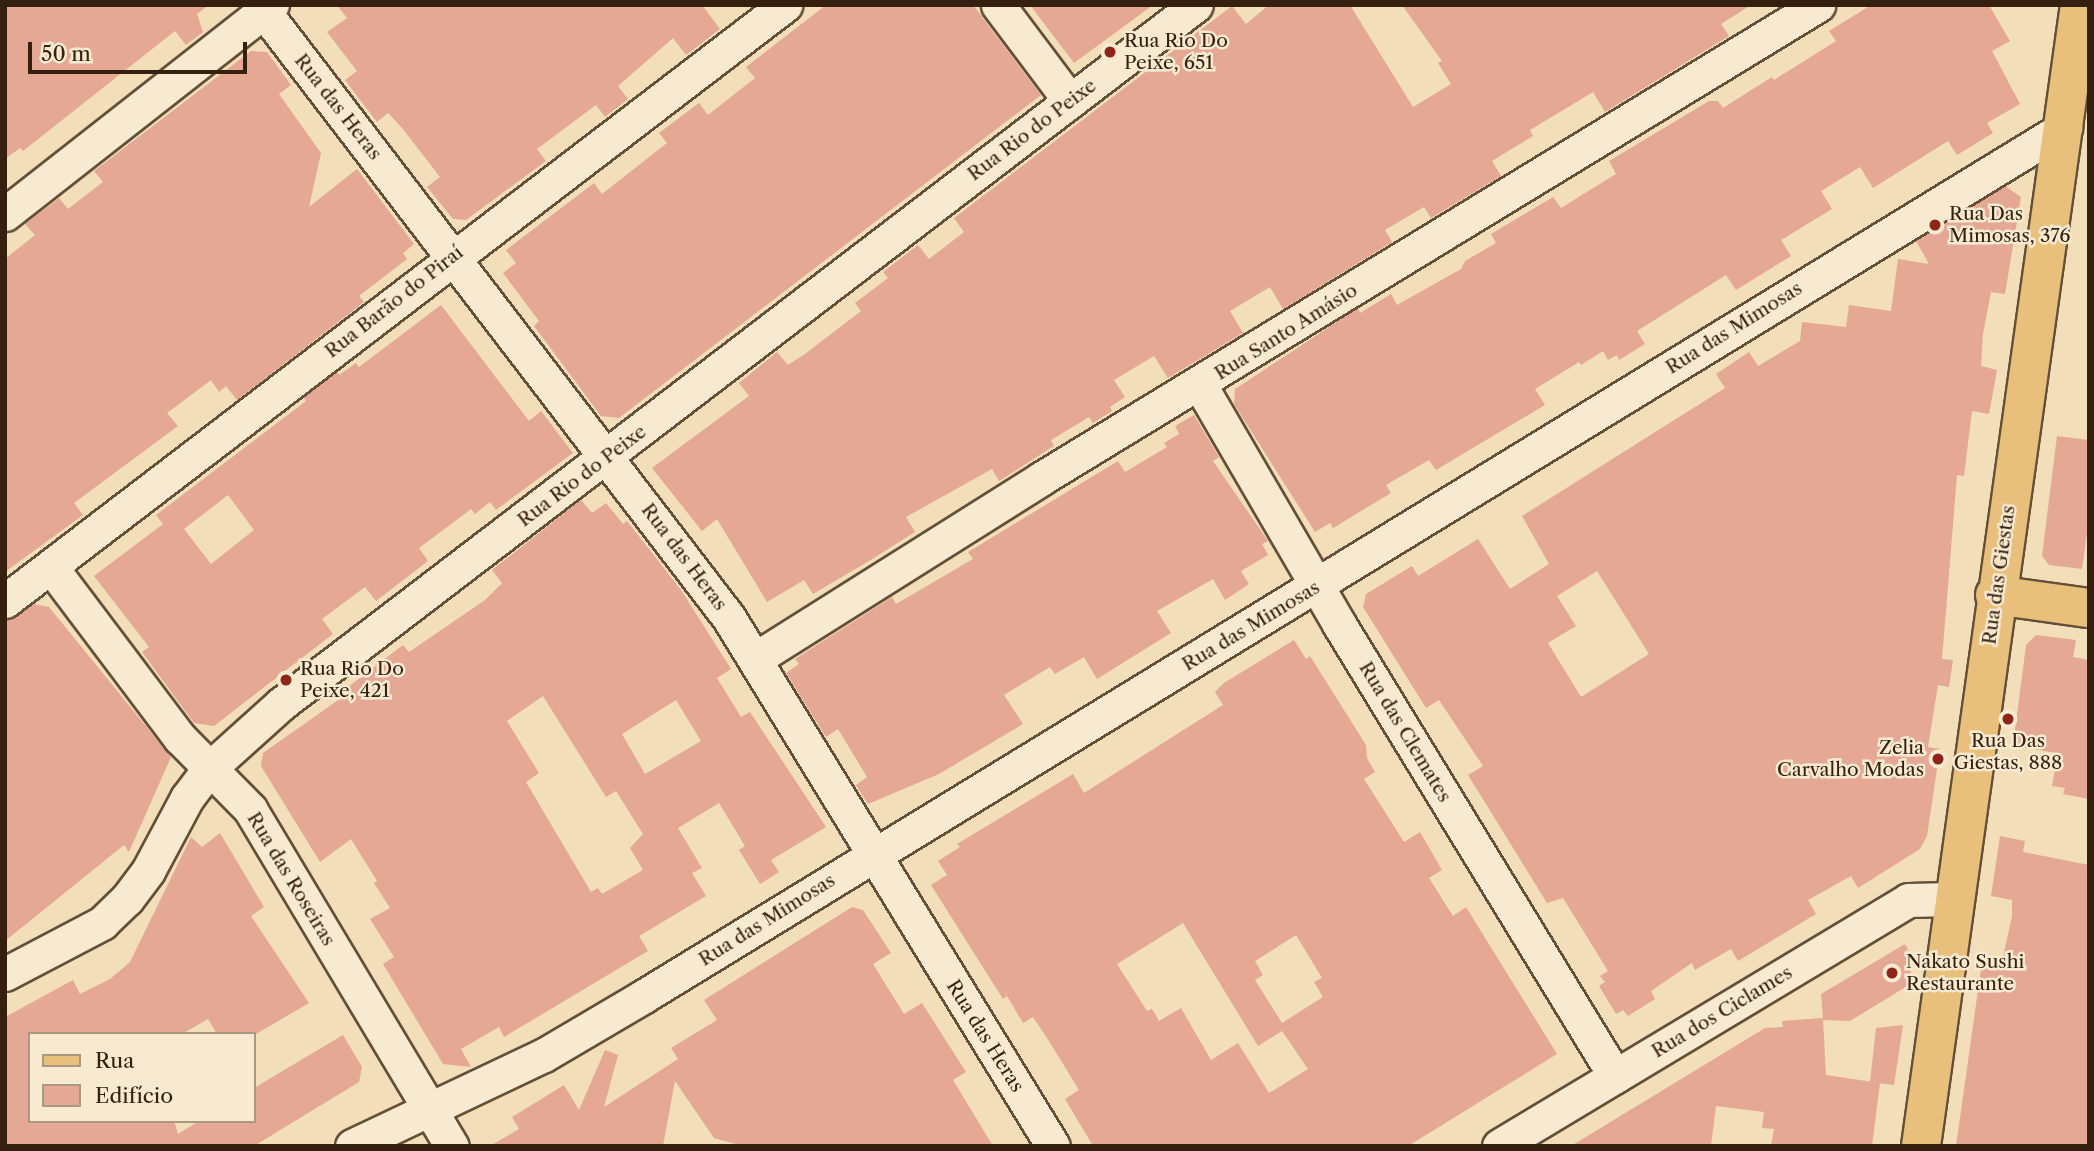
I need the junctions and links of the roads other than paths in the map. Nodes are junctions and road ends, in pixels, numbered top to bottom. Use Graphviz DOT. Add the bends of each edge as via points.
graph roads {
  1 [pos="785,5"];
  2 [pos="998,5"];
  3 [pos="1196,5"];
  4 [pos="1818,5"];
  5 [pos="2080,5"];
  6 [pos="265,7"];
  7 [pos="1070,101"];
  8 [pos="2065,127"];
  9 [pos="5,214"];
  10 [pos="454,256"];
  11 [pos="1200,385"];
  12 [pos="608,456"];
  13 [pos="51,567"];
  14 [pos="1317,586"];
  15 [pos="1995,595"];
  16 [pos="5,601"];
  17 [pos="2089,608"];
  18 [pos="755,659"];
  19 [pos="210,768"];
  20 [pos="872,856"];
  21 [pos="1952,898"];
  22 [pos="5,974"];
  23 [pos="1615,1076"];
  24 [pos="429,1108"];
  25 [pos="352,1146"];
  26 [pos="452,1146"];
  27 [pos="1053,1146"];
  28 [pos="1499,1146"];
  29 [pos="1921,1146"];
  1 -- 10 [label="street, Rua Barão do Piraí"];
  2 -- 7 [label="street"];
  3 -- 7 [label="street, Rua Rio do Peixe"];
  4 -- 11 [label="street, Rua Santo Amásio"];
  5 -- 8 [label="main road, Rua das Giestas"];
  6 -- 9 [label="street"];
  6 -- 10 [label="street, Rua das Heras"];
  7 -- 12 [label="street, Rua Rio do Peixe"];
  8 -- 14 [label="street, Rua das Mimosas"];
  8 -- 15 [label="main road, Rua das Giestas"];
  10 -- 12 [label="street, Rua das Heras"];
  10 -- 13 [label="street, Rua Barão do Piraí"];
  11 -- 14 [label="street, Rua das Clemates"];
  11 -- 18 [label="street, Rua Santo Amásio"];
  12 -- 18 [label="street, Rua das Heras"];
  12 -- 19 [label="street, Rua Rio do Peixe" via="281,704"];
  13 -- 16 [label="street, Rua Barão do Piraí"];
  13 -- 19 [label="street, Rua das Roseiras" via="180,738"];
  14 -- 20 [label="street, Rua das Mimosas"];
  14 -- 23 [label="street, Rua das Clemates"];
  15 -- 17 [label="main road"];
  15 -- 21 [label="main road, Rua das Giestas"];
  18 -- 20 [label="street, Rua das Heras"];
  19 -- 22 [label="street, Rua Rio do Peixe" via="187,798 127,900 102,923"];
  19 -- 24 [label="street, Rua das Roseiras" via="250,809"];
  20 -- 24 [label="street, Rua das Mimosas" via="544,1055"];
  20 -- 27 [label="street, Rua das Heras"];
  21 -- 23 [label="street, Rua dos Ciclames" via="1908,900"];
  21 -- 29 [label="main road, Rua das Giestas"];
  23 -- 28 [label="street, Rua dos Ciclames"];
  24 -- 25 [label="street, Rua das Mimosas"];
  24 -- 26 [label="street, Rua das Roseiras"];
}
